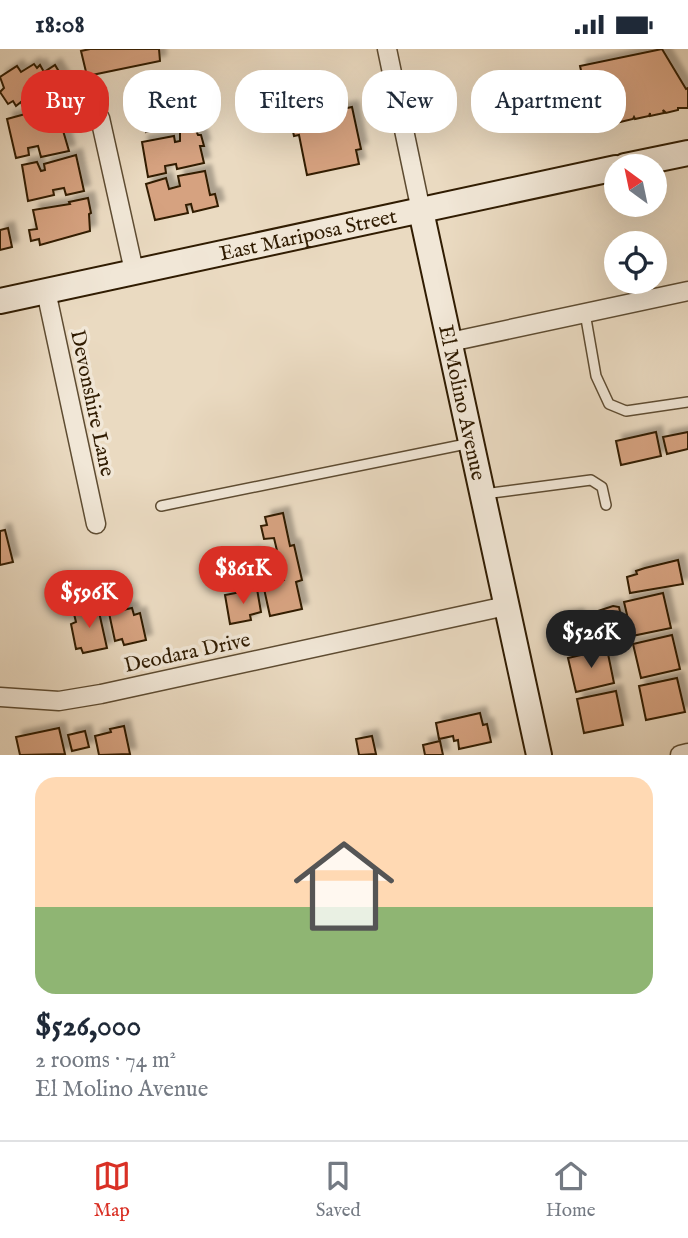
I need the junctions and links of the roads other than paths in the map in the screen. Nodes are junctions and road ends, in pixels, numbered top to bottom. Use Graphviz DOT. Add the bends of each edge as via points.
graph roads {
  1 [pos="387,49"];
  2 [pos="103,133"];
  3 [pos="688,153"];
  4 [pos="667,157"];
  5 [pos="604,171"];
  6 [pos="421,211"];
  7 [pos="134,271"];
  8 [pos="46,291"];
  9 [pos="688,291"];
  10 [pos="0,301"];
  11 [pos="585,313"];
  12 [pos="450,342"];
  13 [pos="688,402"];
  14 [pos="472,443"];
  15 [pos="482,494"];
  16 [pos="606,505"];
  17 [pos="161,506"];
  18 [pos="96,524"];
  19 [pos="506,606"];
  20 [pos="0,697"];
  21 [pos="688,753"];
  22 [pos="539,755"];
  23 [pos="681,755"];
  1 -- 6 [label="street, El Molino Avenue"];
  2 -- 7 [label="street"];
  3 -- 4 [label="street"];
  5 -- 6 [label="street, East Mariposa Street"];
  6 -- 7 [label="street, East Mariposa Street"];
  6 -- 12 [label="street, El Molino Avenue"];
  7 -- 8 [label="street, East Mariposa Street"];
  8 -- 10 [label="street, East Mariposa Street"];
  8 -- 18 [label="street, Devonshire Lane"];
  9 -- 11 [label="street"];
  11 -- 12 [label="street"];
  11 -- 13 [label="lane" via="596,376 608,404 626,411"];
  12 -- 14 [label="street, El Molino Avenue"];
  14 -- 15 [label="street, El Molino Avenue"];
  14 -- 17 [label="lane"];
  15 -- 16 [label="lane" via="591,480 602,487"];
  15 -- 19 [label="street, El Molino Avenue"];
  19 -- 20 [label="street, Deodara Drive" via="59,701"];
  19 -- 22 [label="street, El Molino Avenue"];
  21 -- 23 [label="street"];
}
